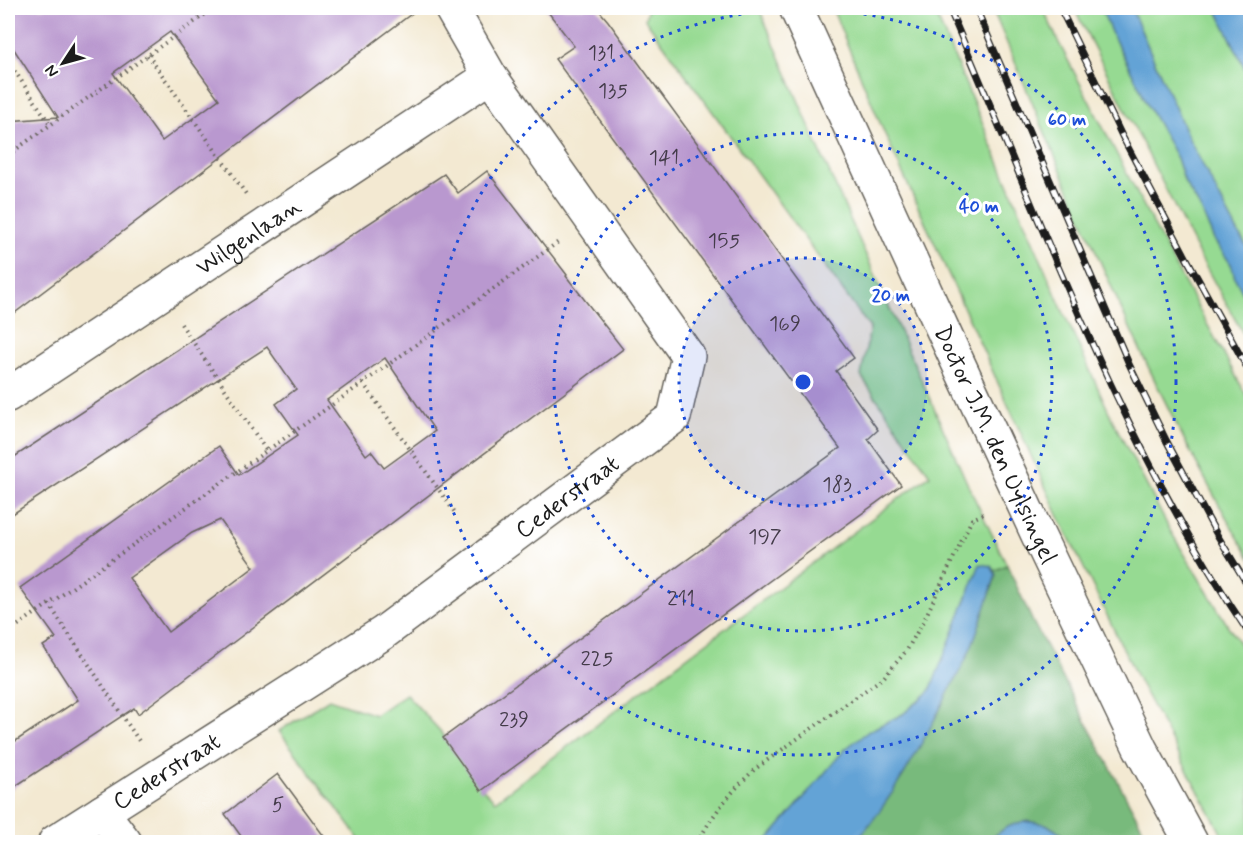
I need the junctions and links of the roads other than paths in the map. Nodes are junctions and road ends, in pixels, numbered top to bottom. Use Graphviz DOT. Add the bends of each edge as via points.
graph roads {
  1 [pos="451,8"];
  2 [pos="796,8"];
  3 [pos="490,76"];
  4 [pos="8,395"];
  5 [pos="102,812"];
  6 [pos="55,843"];
  7 [pos="125,843"];
  8 [pos="1191,843"];
  1 -- 3 [label="street, Cederstraat"];
  2 -- 8 [label="street, Doctor J.M. den Uylsingel" via="1020,497 1140,748"];
  3 -- 4 [label="street, Wilgenlaan"];
  3 -- 5 [label="street, Cederstraat" via="688,356 674,417 383,633"];
  5 -- 6 [label="street, Cederstraat"];
  5 -- 7 [label="street"];
}
